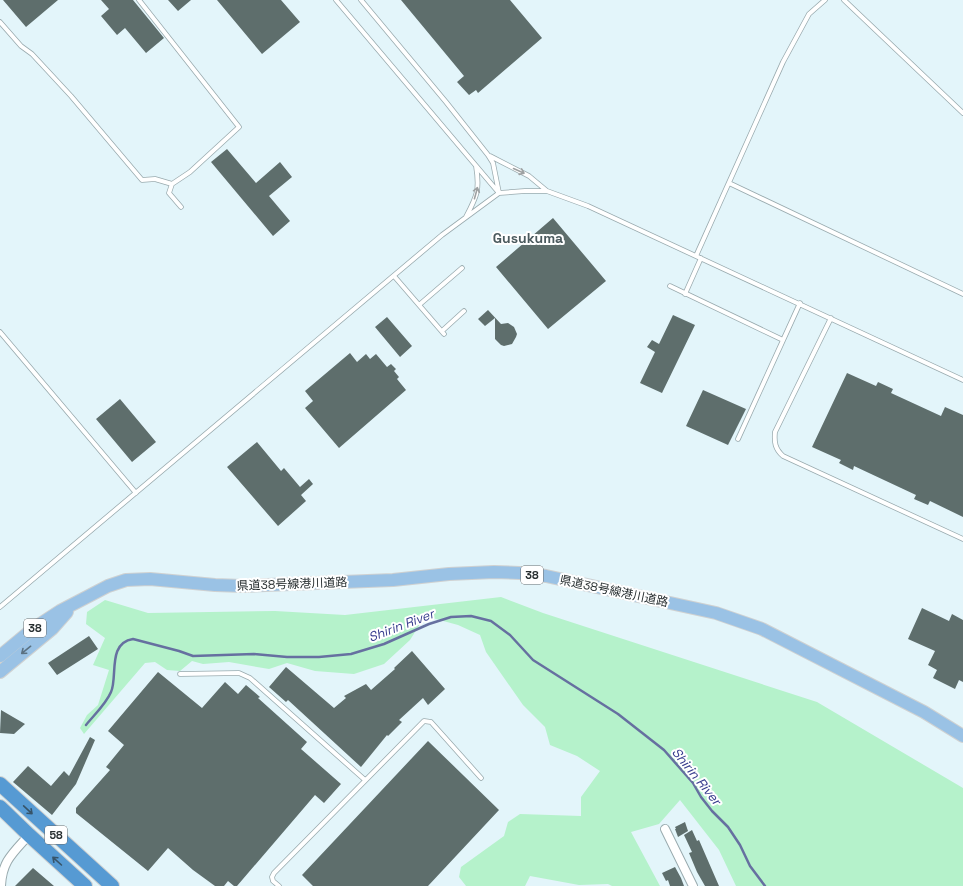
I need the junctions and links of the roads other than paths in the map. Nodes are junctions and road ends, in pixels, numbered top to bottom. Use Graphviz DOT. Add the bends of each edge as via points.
graph roads {
  1 [pos="139,0"];
  2 [pos="336,0"];
  3 [pos="361,0"];
  4 [pos="825,0"];
  5 [pos="844,0"];
  6 [pos="0,22"];
  7 [pos="963,113"];
  8 [pos="488,156"];
  9 [pos="476,166"];
  10 [pos="729,183"];
  11 [pos="172,184"];
  12 [pos="547,191"];
  13 [pos="499,194"];
  14 [pos="181,207"];
  15 [pos="465,218"];
  16 [pos="696,256"];
  17 [pos="701,258"];
  18 [pos="462,268"];
  19 [pos="394,276"];
  20 [pos="670,286"];
  21 [pos="685,294"];
  22 [pos="963,294"];
  23 [pos="800,304"];
  24 [pos="419,305"];
  25 [pos="464,311"];
  26 [pos="831,318"];
  27 [pos="0,332"];
  28 [pos="783,340"];
  29 [pos="963,380"];
  30 [pos="738,438"];
  31 [pos="136,493"];
  32 [pos="963,539"];
  33 [pos="73,605"];
  34 [pos="0,607"];
  35 [pos="0,656"];
  36 [pos="0,672"];
  37 [pos="180,674"];
  38 [pos="963,736"];
  39 [pos="481,778"];
  40 [pos="365,780"];
  41 [pos="0,784"];
  42 [pos="0,807"];
  43 [pos="665,829"];
  44 [pos="29,835"];
  45 [pos="1,886"];
  46 [pos="85,886"];
  47 [pos="112,886"];
  48 [pos="279,886"];
  49 [pos="693,886"];
  1 -- 11 [label="lane" via="239,128 190,172"];
  2 -- 9 [label="lane"];
  3 -- 8 [label="lane"];
  4 -- 10 [label="lane" via="809,14 783,62"];
  5 -- 7 [label="lane"];
  6 -- 11 [label="lane" via="71,96 142,180 155,179"];
  8 -- 12 [label="lane, one-way" via="529,176"];
  8 -- 13 [label="lane" via="493,164"];
  9 -- 13 [label="lane"];
  15 -- 9 [label="lane, one-way" via="477,195"];
  10 -- 16 [label="lane"];
  10 -- 22 [label="lane"];
  11 -- 14 [label="lane" via="169,193"];
  12 -- 13 [label="lane"];
  12 -- 16 [label="lane" via="588,206"];
  13 -- 15 [label="lane"];
  15 -- 19 [label="lane"];
  16 -- 17 [label="lane"];
  17 -- 21 [label="lane"];
  17 -- 23 [label="lane"];
  18 -- 24 [label="lane"];
  19 -- 24 [label="lane"];
  19 -- 31 [label="lane"];
  20 -- 21 [label="lane"];
  21 -- 28 [label="lane"];
  23 -- 26 [label="lane"];
  23 -- 28 [label="lane"];
  24 -- 25 [label="lane" via="443,332"];
  26 -- 29 [label="lane"];
  26 -- 32 [label="lane" via="775,432 775,445 778,451 783,456"];
  27 -- 31 [label="lane"];
  28 -- 30 [label="lane"];
  31 -- 34 [label="lane"];
  33 -- 35 [label="main road, 県道38号線港川道路 / 38" via="34,628"];
  33 -- 36 [label="main road, 県道38号線港川道路 / 38, one-way" via="52,629"];
  33 -- 38 [label="main road, 県道38号線港川道路 / 38" via="108,586 138,579 243,586 393,580 479,573 546,576 716,613 762,629 924,712"];
  37 -- 40 [label="lane" via="239,673 250,678"];
  39 -- 40 [label="lane" via="431,722 424,721"];
  40 -- 48 [label="lane" via="274,873 273,881"];
  41 -- 47 [label="highway, 58, one-way"];
  42 -- 44 [label="highway, 58"];
  43 -- 49 [label="street"];
  44 -- 45 [label="street" via="8,858 2,870"];
  46 -- 44 [label="highway, 58, one-way"];
}
